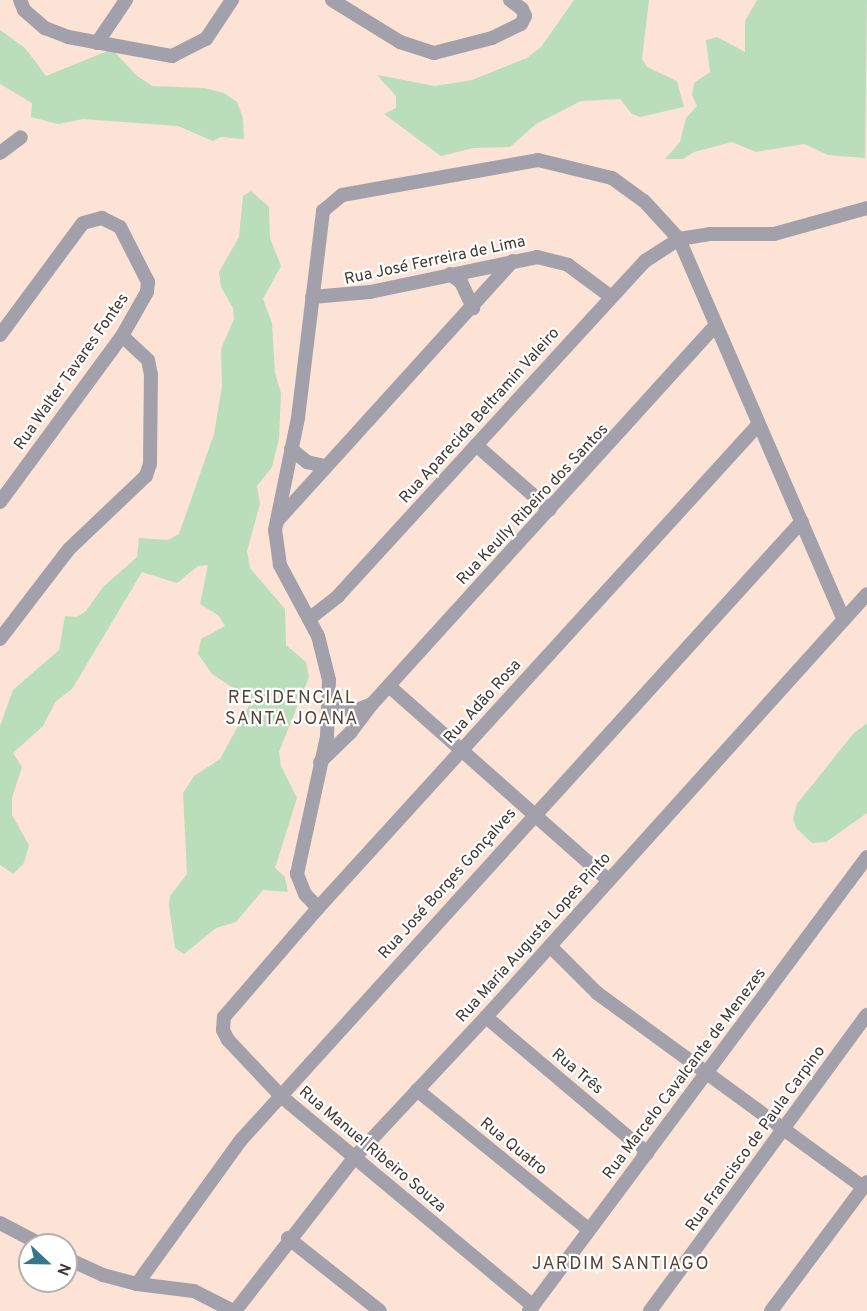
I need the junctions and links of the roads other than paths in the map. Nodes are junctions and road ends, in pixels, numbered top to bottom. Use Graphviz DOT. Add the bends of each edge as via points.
graph roads {
  1 [pos="20,0"];
  2 [pos="126,0"];
  3 [pos="232,0"];
  4 [pos="332,0"];
  5 [pos="510,0"];
  6 [pos="97,42"];
  7 [pos="21,137"];
  8 [pos="0,153"];
  9 [pos="867,208"];
  10 [pos="679,239"];
  11 [pos="513,261"];
  12 [pos="450,274"];
  13 [pos="610,296"];
  14 [pos="312,297"];
  15 [pos="473,308"];
  16 [pos="715,326"];
  17 [pos="0,335"];
  18 [pos="122,336"];
  19 [pos="758,425"];
  20 [pos="476,445"];
  21 [pos="291,449"];
  22 [pos="324,466"];
  23 [pos="0,502"];
  24 [pos="550,510"];
  25 [pos="802,521"];
  26 [pos="276,522"];
  27 [pos="867,594"];
  28 [pos="309,619"];
  29 [pos="844,620"];
  30 [pos="0,639"];
  31 [pos="389,686"];
  32 [pos="331,697"];
  33 [pos="372,704"];
  34 [pos="460,751"];
  35 [pos="320,762"];
  36 [pos="533,814"];
  37 [pos="866,861"];
  38 [pos="608,880"];
  39 [pos="318,908"];
  40 [pos="549,946"];
  41 [pos="234,1002"];
  42 [pos="867,1015"];
  43 [pos="486,1017"];
  44 [pos="707,1072"];
  45 [pos="417,1090"];
  46 [pos="281,1096"];
  47 [pos="785,1129"];
  48 [pos="646,1153"];
  49 [pos="354,1158"];
  50 [pos="865,1184"];
  51 [pos="0,1223"];
  52 [pos="588,1229"];
  53 [pos="19,1233"];
  54 [pos="288,1238"];
  55 [pos="78,1264"];
  56 [pos="137,1284"];
  57 [pos="531,1309"];
  58 [pos="234,1311"];
  59 [pos="380,1311"];
  60 [pos="650,1311"];
  61 [pos="771,1311"];
  1 -- 6 [label="street" via="24,10 45,28"];
  2 -- 6 [label="street"];
  3 -- 6 [label="street" via="206,39 172,56"];
  4 -- 5 [label="street" via="400,42 434,53 492,38 521,24 525,16"];
  7 -- 8 [label="street"];
  9 -- 10 [label="street" via="774,234 710,234"];
  10 -- 13 [label="street, Rua Aparecida Beltramin Valeiro" via="645,261"];
  10 -- 14 [label="street" via="644,201 612,178 538,160 495,166 342,195 329,202 323,211"];
  10 -- 16 [label="street"];
  11 -- 12 [label="street, Rua José Ferreira de Lima"];
  11 -- 13 [label="street, Rua José Ferreira de Lima" via="537,257 568,265"];
  11 -- 15 [label="street"];
  12 -- 14 [label="street, Rua José Ferreira de Lima" via="327,298"];
  12 -- 15 [label="street" via="461,282"];
  13 -- 20 [label="street, Rua Aparecida Beltramin Valeiro"];
  14 -- 21 [label="street"];
  15 -- 22 [label="street"];
  16 -- 19 [label="street"];
  16 -- 24 [label="street, Rua Keully Ribeiro dos Santos"];
  17 -- 18 [label="street, Rua Walter Tavares Fontes" via="83,223 102,218 120,227 148,282 138,311"];
  18 -- 23 [label="street, Rua Walter Tavares Fontes"];
  18 -- 30 [label="street" via="148,360 152,375 150,464 146,476 69,549"];
  19 -- 25 [label="street"];
  19 -- 34 [label="street, Rua Adão Rosa"];
  20 -- 24 [label="street"];
  20 -- 28 [label="street, Rua Aparecida Beltramin Valeiro" via="338,596"];
  21 -- 22 [label="street" via="307,462"];
  21 -- 26 [label="street"];
  22 -- 26 [label="street"];
  24 -- 31 [label="street, Rua Keully Ribeiro dos Santos"];
  25 -- 29 [label="street"];
  25 -- 36 [label="street, Rua José Borges Gonçalves"];
  26 -- 28 [label="street" via="280,565"];
  27 -- 29 [label="street, Rua Maria Augusta Lopes Pinto"];
  28 -- 32 [label="street" via="326,659"];
  29 -- 38 [label="street, Rua Maria Augusta Lopes Pinto"];
  31 -- 33 [label="street, Rua Keully Ribeiro dos Santos"];
  31 -- 34 [label="street"];
  32 -- 33 [label="street" via="341,708 354,711"];
  32 -- 35 [label="street"];
  33 -- 35 [label="street, Rua Keully Ribeiro dos Santos" via="350,734"];
  34 -- 36 [label="street"];
  34 -- 39 [label="street, Rua Adão Rosa"];
  35 -- 39 [label="street" via="297,874"];
  36 -- 38 [label="street"];
  36 -- 46 [label="street, Rua José Borges Gonçalves"];
  37 -- 44 [label="street, Rua Marcelo Cavalcante de Menezes"];
  38 -- 40 [label="street, Rua Maria Augusta Lopes Pinto"];
  39 -- 41 [label="street, Rua Adão Rosa"];
  40 -- 43 [label="street, Rua Maria Augusta Lopes Pinto"];
  40 -- 44 [label="street" via="597,993"];
  41 -- 46 [label="street, Rua Manuel Ribeiro Souza" via="224,1017 223,1030"];
  42 -- 47 [label="street, Rua Francisco de Paula Carpino"];
  43 -- 45 [label="street, Rua Maria Augusta Lopes Pinto"];
  43 -- 48 [label="street, Rua Três"];
  44 -- 47 [label="street"];
  44 -- 48 [label="street, Rua Marcelo Cavalcante de Menezes"];
  45 -- 49 [label="street, Rua Maria Augusta Lopes Pinto"];
  45 -- 52 [label="street, Rua Quatro"];
  46 -- 49 [label="street, Rua Manuel Ribeiro Souza"];
  46 -- 56 [label="street, Rua José Borges Gonçalves" via="204,1188"];
  47 -- 50 [label="street"];
  47 -- 60 [label="street, Rua Francisco de Paula Carpino"];
  48 -- 52 [label="street, Rua Marcelo Cavalcante de Menezes"];
  49 -- 54 [label="street, Rua Maria Augusta Lopes Pinto"];
  49 -- 57 [label="street, Rua Manuel Ribeiro Souza"];
  50 -- 61 [label="street"];
  51 -- 53 [label="street"];
  52 -- 57 [label="street, Rua Marcelo Cavalcante de Menezes"];
  54 -- 58 [label="street, Rua Maria Augusta Lopes Pinto"];
  54 -- 59 [label="street"];
  55 -- 56 [label="street"];
  56 -- 58 [label="street" via="194,1291"];
}
